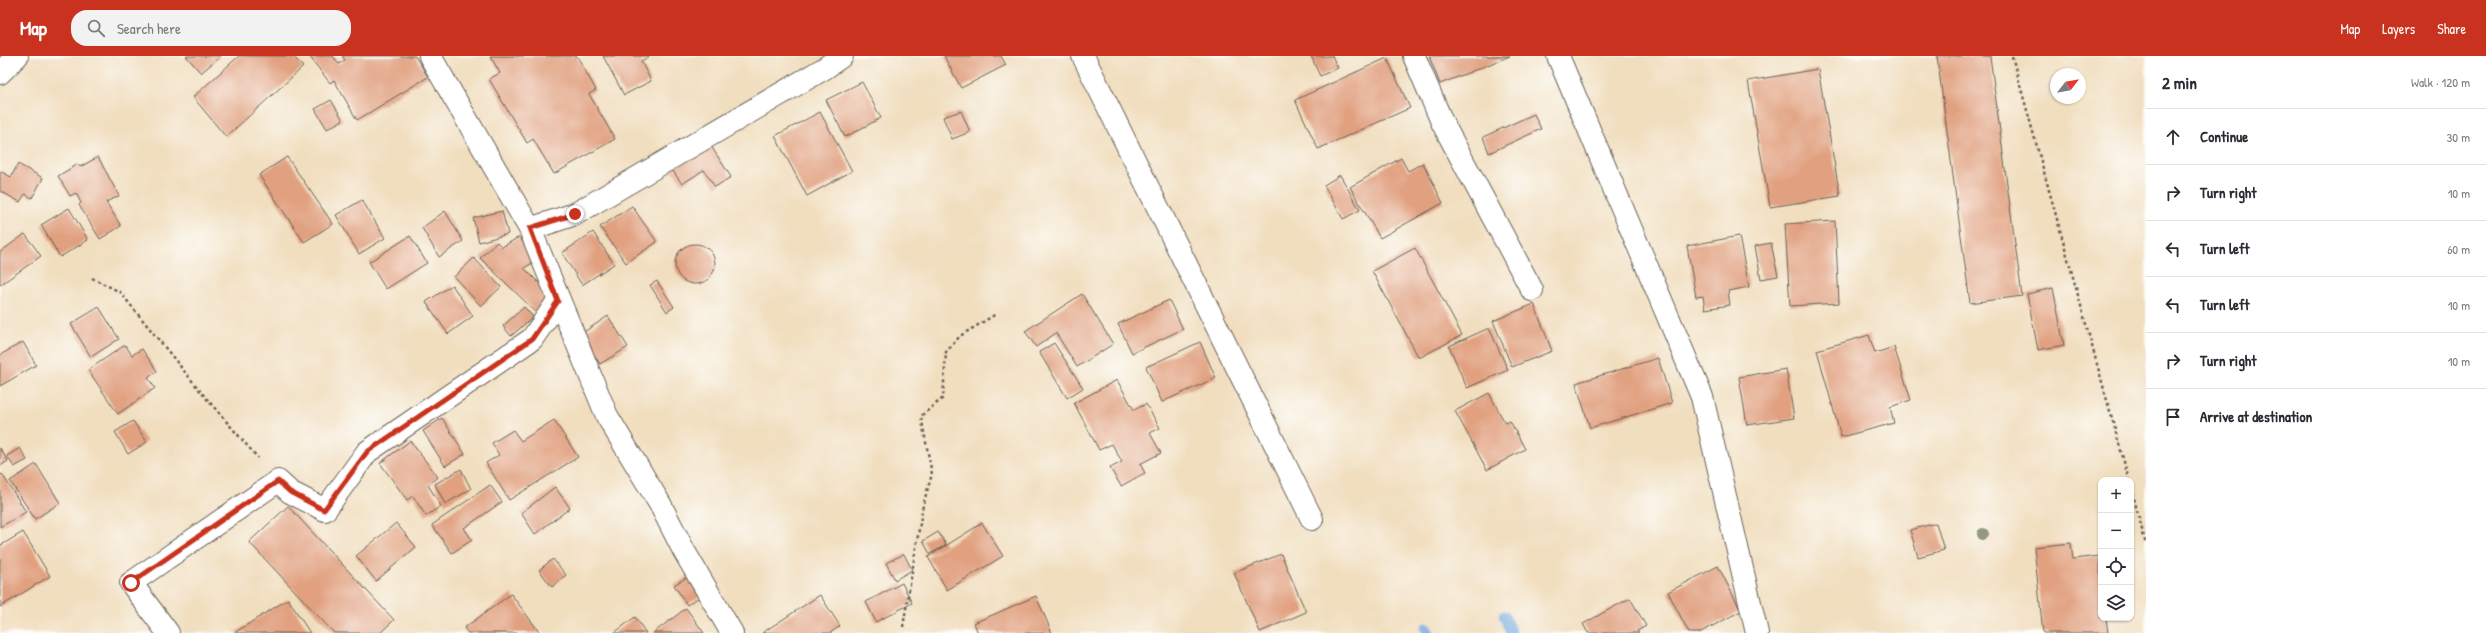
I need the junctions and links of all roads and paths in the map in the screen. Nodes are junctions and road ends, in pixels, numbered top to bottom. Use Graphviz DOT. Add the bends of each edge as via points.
graph roads {
  1 [pos="17,56"];
  2 [pos="430,56"];
  3 [pos="842,56"];
  4 [pos="1082,56"];
  5 [pos="1414,56"];
  6 [pos="1558,56"];
  7 [pos="2012,56"];
  8 [pos="0,73"];
  9 [pos="530,228"];
  10 [pos="92,278"];
  11 [pos="1532,290"];
  12 [pos="558,301"];
  13 [pos="996,314"];
  14 [pos="2128,477"];
  15 [pos="278,481"];
  16 [pos="2134,498"];
  17 [pos="1312,519"];
  18 [pos="2146,545"];
  19 [pos="903,628"];
  20 [pos="168,633"];
  21 [pos="732,633"];
  22 [pos="1757,633"];
  1 -- 8 [label="street"];
  2 -- 9 [label="street"];
  3 -- 9 [label="street" via="575,214"];
  4 -- 17 [label="street"];
  5 -- 11 [label="street" via="1442,122"];
  6 -- 22 [label="street" via="1702,397"];
  7 -- 14 [label="path"];
  9 -- 12 [label="street"];
  10 -- 15 [label="path" via="120,292 206,398"];
  12 -- 15 [label="street" via="532,339 367,452 324,510 290,492"];
  12 -- 21 [label="street" via="607,416 660,504"];
  13 -- 19 [label="path" via="960,336 946,352 943,398 921,416 932,474 923,505"];
  15 -- 20 [label="street" via="131,583"];
  16 -- 18 [label="path"];
}
